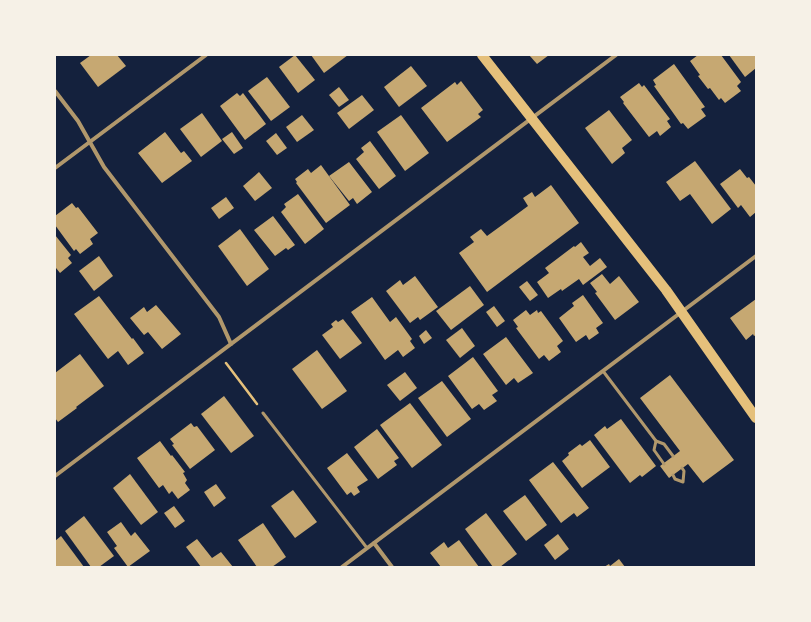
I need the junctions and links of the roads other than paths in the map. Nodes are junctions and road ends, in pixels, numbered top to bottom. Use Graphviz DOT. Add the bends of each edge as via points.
graph roads {
  1 [pos="206,55"];
  2 [pos="482,55"];
  3 [pos="616,55"];
  4 [pos="55,91"];
  5 [pos="531,118"];
  6 [pos="90,142"];
  7 [pos="55,168"];
  8 [pos="756,256"];
  9 [pos="682,312"];
  10 [pos="231,344"];
  11 [pos="603,371"];
  12 [pos="264,413"];
  13 [pos="756,418"];
  14 [pos="656,441"];
  15 [pos="673,456"];
  16 [pos="664,464"];
  17 [pos="682,468"];
  18 [pos="672,475"];
  19 [pos="55,476"];
  20 [pos="374,543"];
  21 [pos="367,548"];
  22 [pos="342,567"];
  23 [pos="392,567"];
  1 -- 6 [label="street"];
  2 -- 5 [label="main road"];
  3 -- 5 [label="street"];
  4 -- 6 [label="street"];
  5 -- 9 [label="main road"];
  5 -- 10 [label="street"];
  6 -- 7 [label="street"];
  6 -- 10 [label="street" via="104,167 219,317"];
  8 -- 9 [label="street"];
  9 -- 11 [label="street"];
  9 -- 13 [label="main road"];
  10 -- 19 [label="street"];
  11 -- 14 [label="lane"];
  11 -- 20 [label="street"];
  12 -- 21 [label="lane"];
  14 -- 15 [label="lane" via="664,444"];
  14 -- 16 [label="lane" via="654,450"];
  17 -- 18 [label="lane" via="683,482"];
  20 -- 21 [label="street"];
  20 -- 23 [label="street"];
  21 -- 22 [label="street"];
}
